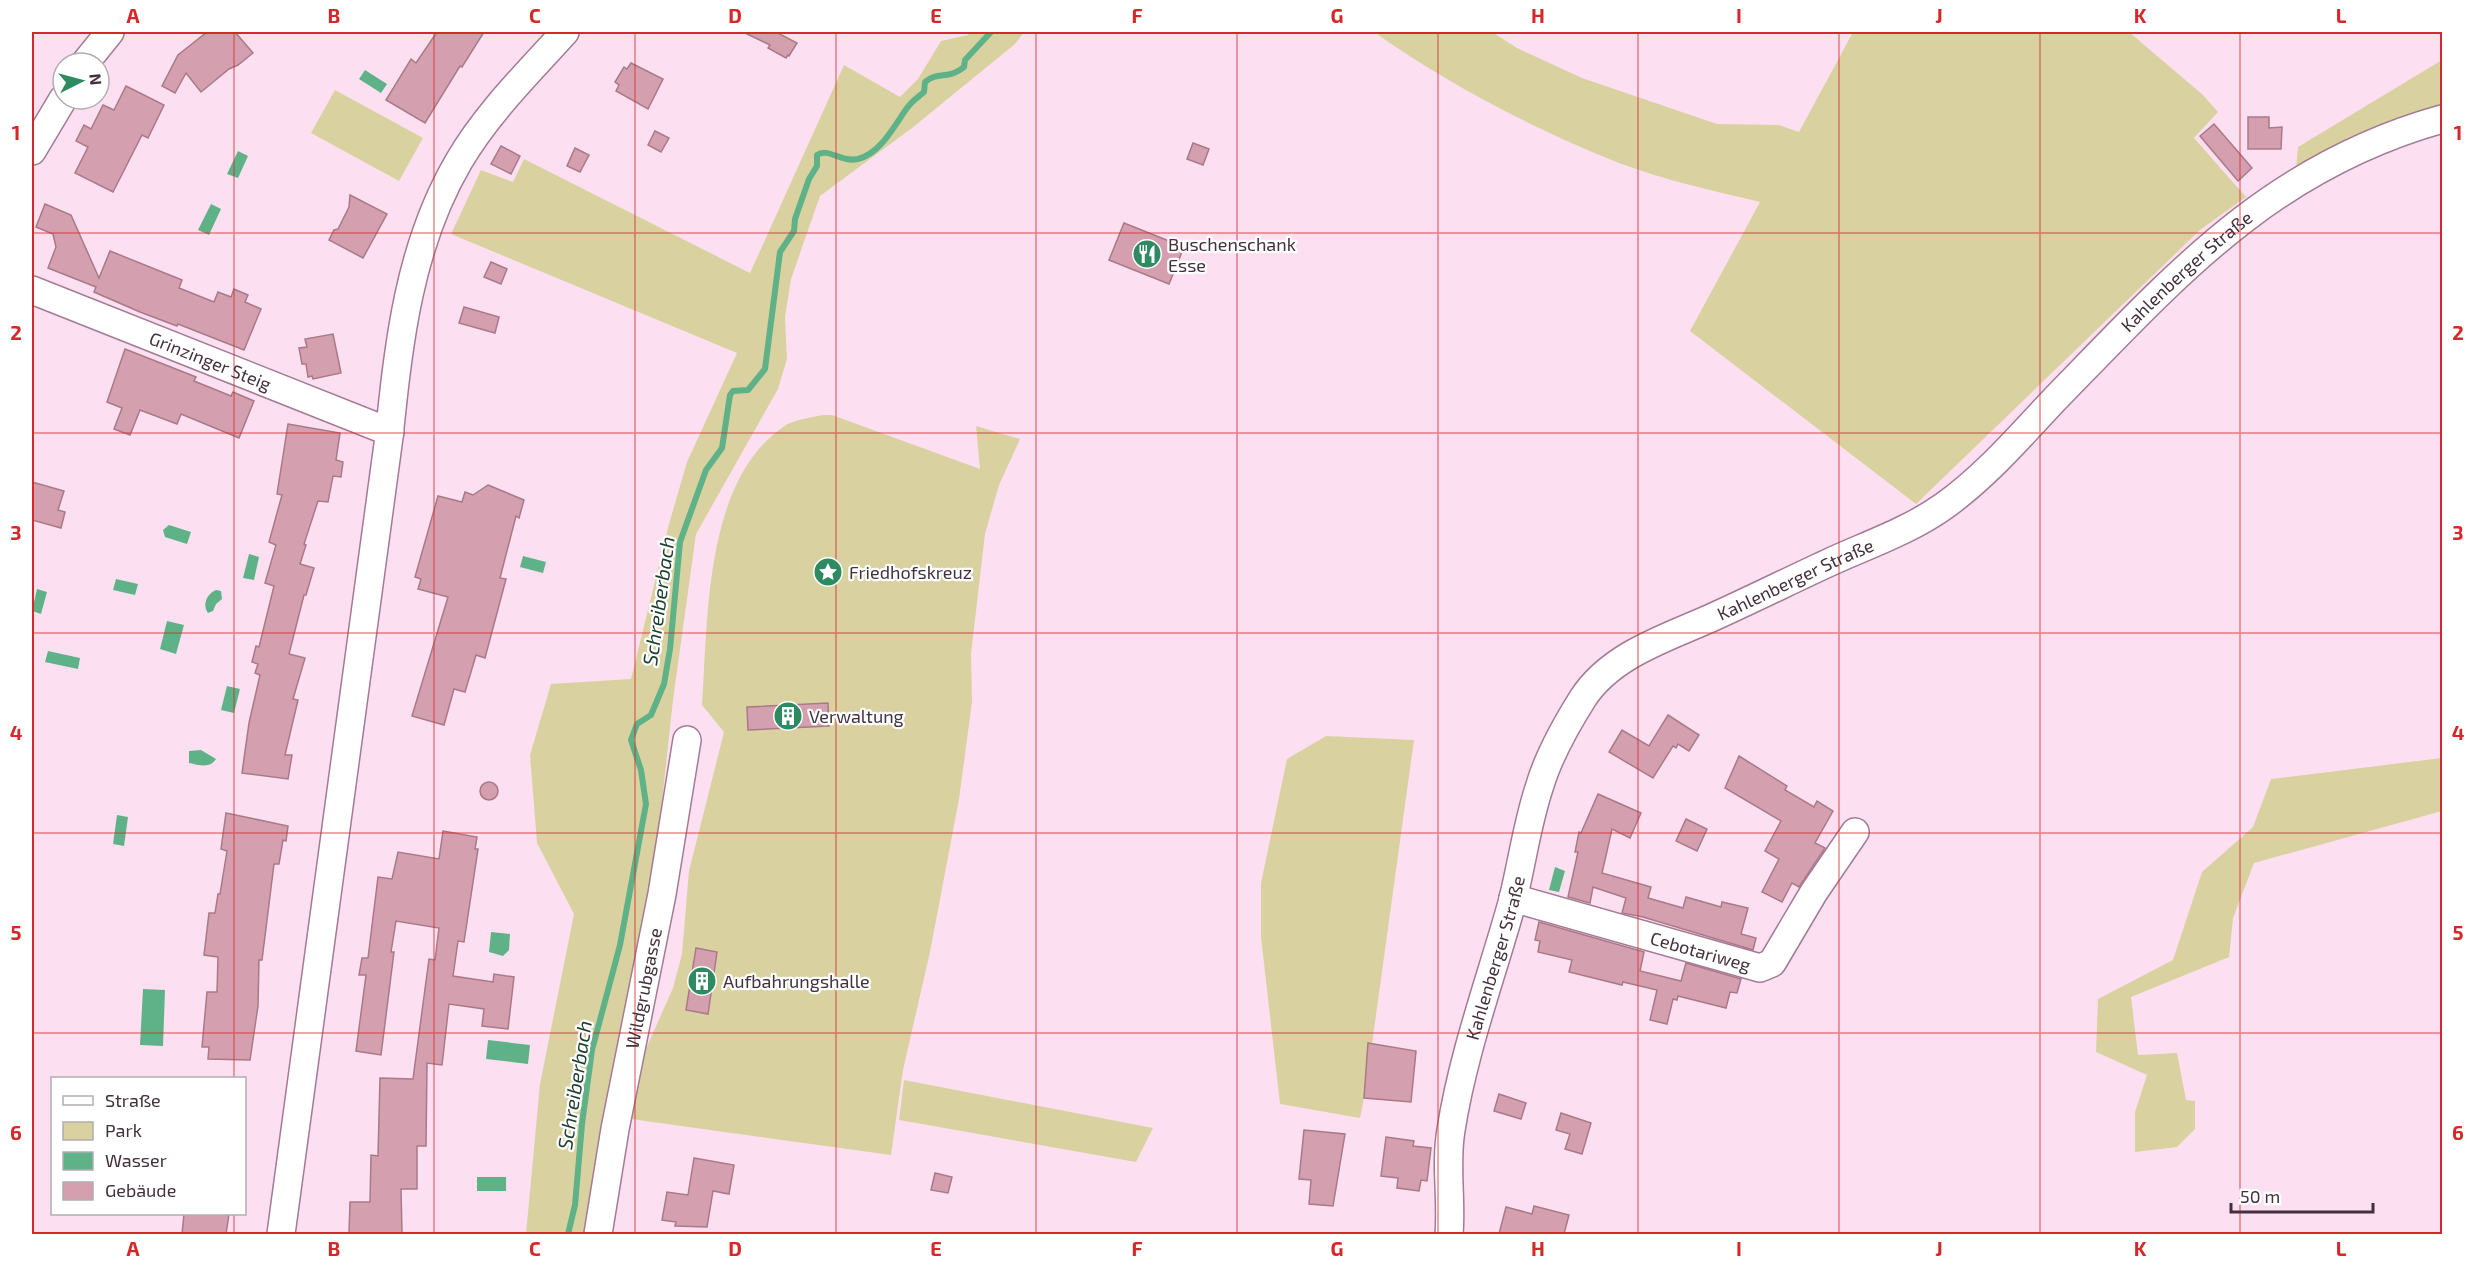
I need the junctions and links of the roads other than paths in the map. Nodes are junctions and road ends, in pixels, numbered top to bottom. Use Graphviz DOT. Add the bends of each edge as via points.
graph roads {
  1 [pos="110,32"];
  2 [pos="565,32"];
  3 [pos="95,51"];
  4 [pos="56,111"];
  5 [pos="2442,119"];
  6 [pos="32,151"];
  7 [pos="32,290"];
  8 [pos="390,432"];
  9 [pos="687,740"];
  10 [pos="1855,832"];
  11 [pos="1513,898"];
  12 [pos="281,1234"];
  13 [pos="598,1234"];
  14 [pos="1449,1234"];
  1 -- 3 [label="street"];
  2 -- 8 [label="street" via="479,130 438,201 403,314"];
  4 -- 6 [label="street"];
  5 -- 11 [label="street, Kahlenberger Straße" via="2408,129 2331,163 2285,188 2230,228 2156,295 1991,465 1943,507 1885,538 1654,644 1604,672 1583,698 1539,786"];
  7 -- 8 [label="street, Grinzinger Steig"];
  8 -- 12 [label="street"];
  9 -- 13 [label="street, Wildgrubgasse"];
  10 -- 11 [label="street, Cebotariweg" via="1772,963 1760,969"];
  11 -- 14 [label="street, Kahlenberger Straße" via="1451,1128"];
}
